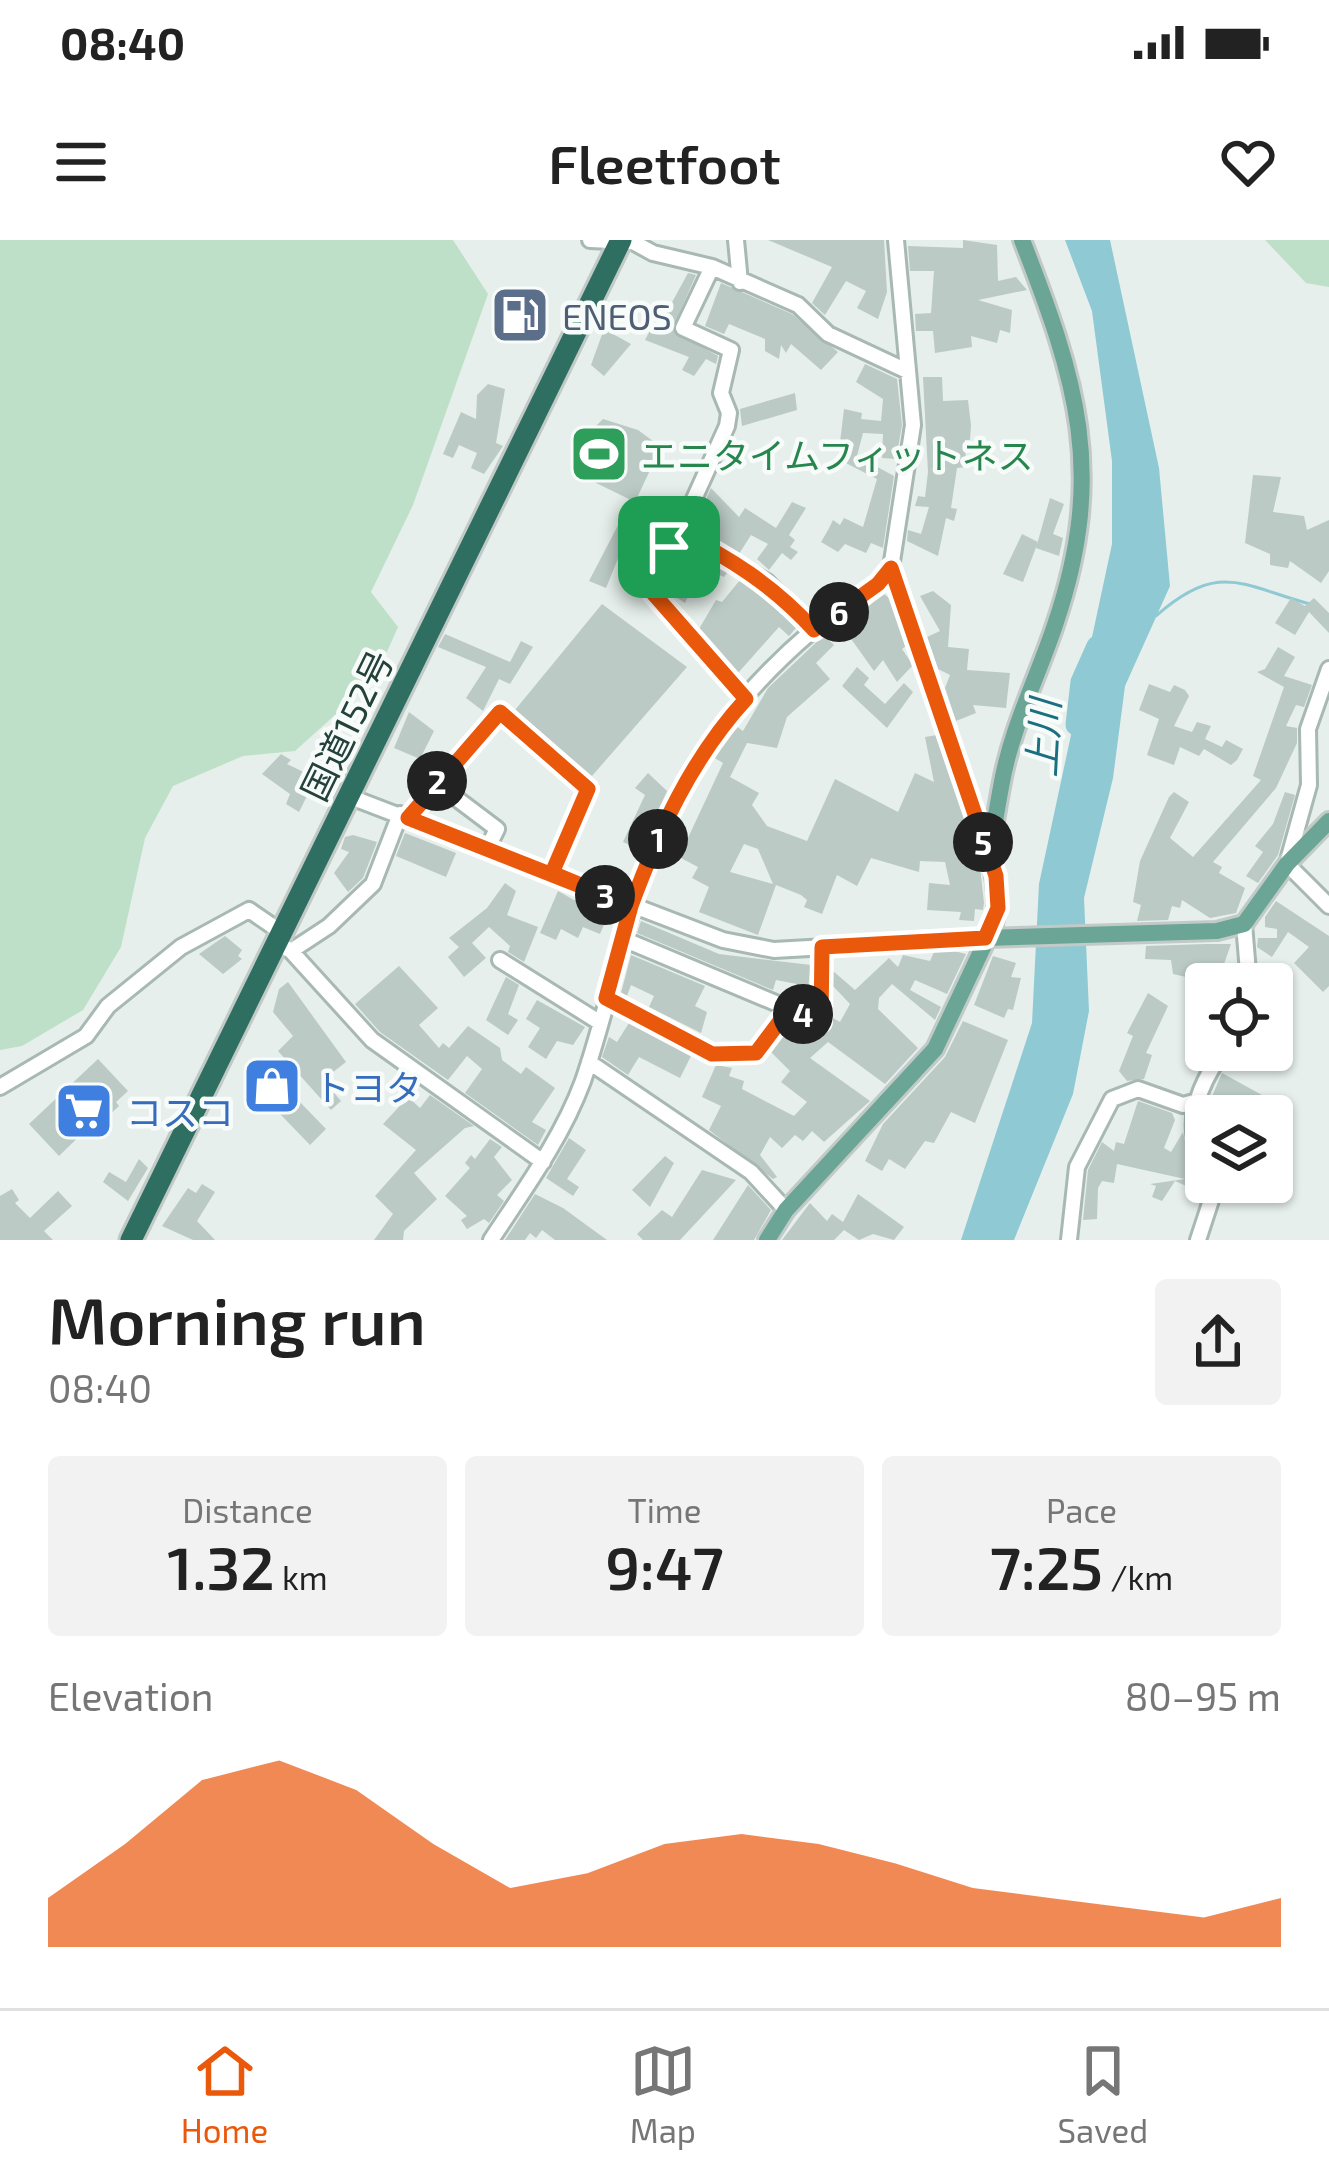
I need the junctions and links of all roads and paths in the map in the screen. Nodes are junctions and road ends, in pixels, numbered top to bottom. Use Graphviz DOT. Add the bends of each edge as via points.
graph roads {
  1 [pos="590,240"];
  2 [pos="736,240"];
  3 [pos="896,240"];
  4 [pos="1022,240"];
  5 [pos="621,242"];
  6 [pos="712,267"];
  7 [pos="740,282"];
  8 [pos="907,371"];
  9 [pos="676,531"];
  10 [pos="891,568"];
  11 [pos="814,630"];
  12 [pos="1329,669"];
  13 [pos="746,699"];
  14 [pos="436,783"];
  15 [pos="348,796"];
  16 [pos="404,816"];
  17 [pos="1329,821"];
  18 [pos="488,847"];
  19 [pos="992,859"];
  20 [pos="1288,864"];
  21 [pos="552,873"];
  22 [pos="631,906"];
  23 [pos="1329,906"];
  24 [pos="1244,924"];
  25 [pos="985,938"];
  26 [pos="623,939"];
  27 [pos="283,942"];
  28 [pos="822,947"];
  29 [pos="500,960"];
  30 [pos="1247,963"];
  31 [pos="606,998"];
  32 [pos="789,1009"];
  33 [pos="599,1022"];
  34 [pos="589,1062"];
  35 [pos="0,1087"];
  36 [pos="1185,1104"];
  37 [pos="543,1162"];
  38 [pos="1210,1203"];
  39 [pos="785,1210"];
  40 [pos="131,1240"];
  41 [pos="491,1240"];
  42 [pos="767,1240"];
  43 [pos="1069,1240"];
  44 [pos="1198,1240"];
  1 -- 5 [label="street"];
  2 -- 7 [label="street"];
  3 -- 8 [label="street"];
  4 -- 19 [label="main road" via="1058,333 1086,465 1078,553 1016,726"];
  5 -- 6 [label="street"];
  5 -- 15 [label="highway, 国道152号"];
  6 -- 7 [label="street"];
  6 -- 9 [label="street" via="683,328 731,350 721,393 727,426"];
  7 -- 8 [label="street" via="798,304 828,334"];
  8 -- 10 [label="street" via="912,454"];
  9 -- 11 [label="street" via="767,582"];
  9 -- 13 [label="street" via="652,592"];
  10 -- 11 [label="street"];
  10 -- 19 [label="street"];
  11 -- 13 [label="street"];
  12 -- 20 [label="street" via="1308,729 1306,806"];
  13 -- 22 [label="street" via="683,783"];
  14 -- 16 [label="street"];
  14 -- 18 [label="street" via="497,829"];
  14 -- 21 [label="street" via="500,712 588,789"];
  15 -- 16 [label="street"];
  15 -- 27 [label="highway, 国道152号"];
  16 -- 18 [label="street"];
  16 -- 27 [label="street" via="374,884 329,926"];
  17 -- 20 [label="main road"];
  18 -- 21 [label="street"];
  19 -- 25 [label="main road" via="998,908"];
  20 -- 23 [label="street"];
  20 -- 24 [label="main road"];
  21 -- 22 [label="street"];
  22 -- 26 [label="street"];
  22 -- 28 [label="street" via="724,940 774,950"];
  24 -- 25 [label="main road"];
  24 -- 30 [label="street"];
  25 -- 28 [label="street"];
  25 -- 39 [label="main road" via="935,1049"];
  26 -- 31 [label="street"];
  26 -- 32 [label="street"];
  27 -- 35 [label="street" via="249,910 213,927 108,1006 86,1036"];
  27 -- 37 [label="street" via="373,1040"];
  27 -- 40 [label="highway, 国道152号"];
  28 -- 32 [label="street" via="821,1022"];
  29 -- 33 [label="street"];
  31 -- 32 [label="street" via="725,1056 756,1053"];
  31 -- 33 [label="street"];
  33 -- 34 [label="street"];
  34 -- 37 [label="street"];
  34 -- 39 [label="street" via="751,1172"];
  36 -- 43 [label="street" via="1138,1089 1112,1099 1077,1167"];
  37 -- 41 [label="street"];
  38 -- 44 [label="street"];
  39 -- 42 [label="main road"];
}
